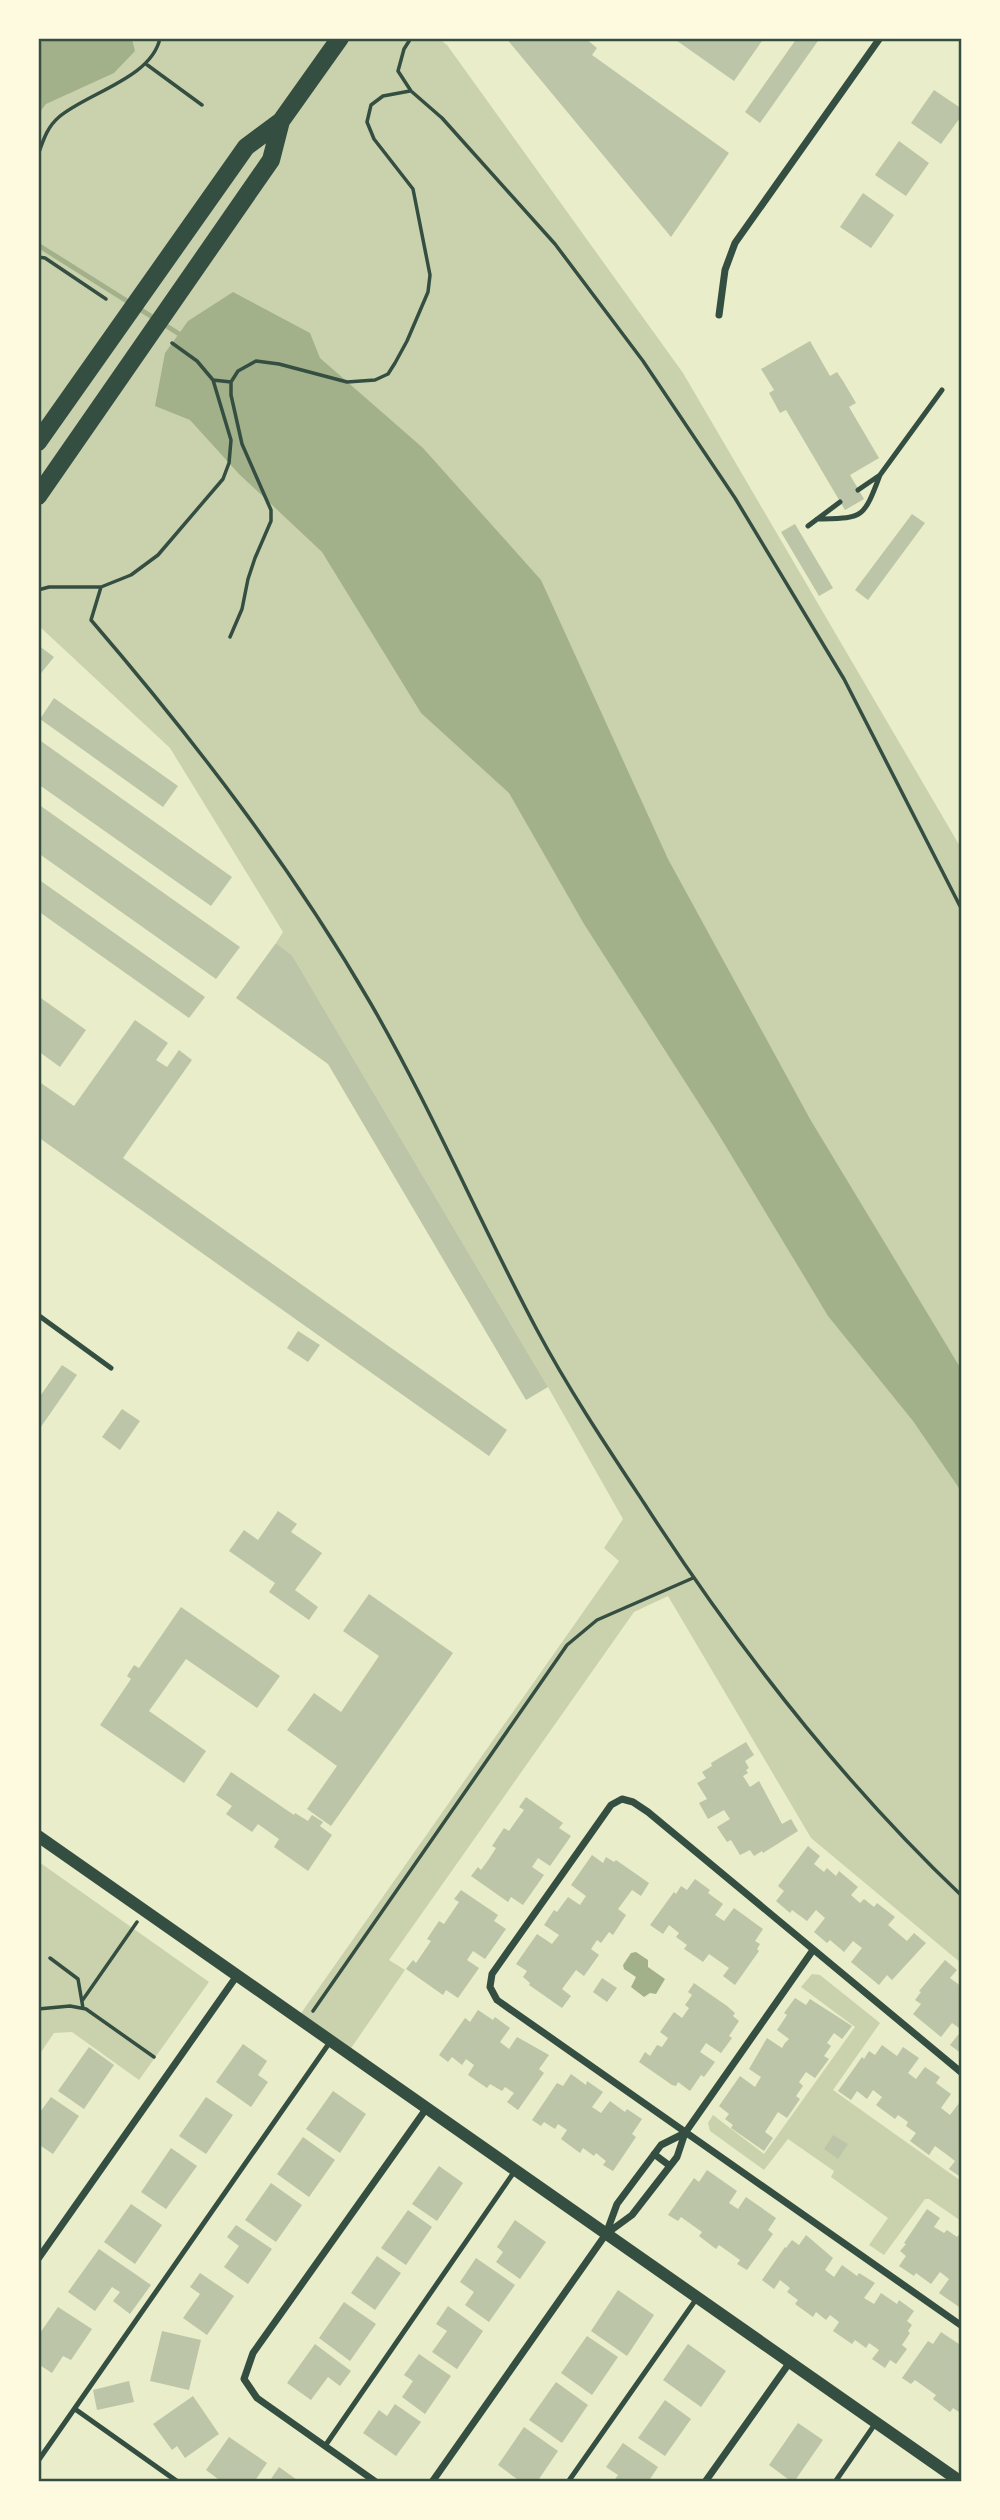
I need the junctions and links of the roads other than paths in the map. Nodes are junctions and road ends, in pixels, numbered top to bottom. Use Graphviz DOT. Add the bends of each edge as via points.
graph roads {
  1 [pos="340,38"];
  2 [pos="880,38"];
  3 [pos="281,121"];
  4 [pos="719,314"];
  5 [pos="942,390"];
  6 [pos="38,442"];
  7 [pos="880,475"];
  8 [pos="858,490"];
  9 [pos="38,496"];
  10 [pos="840,502"];
  11 [pos="817,519"];
  12 [pos="808,526"];
  13 [pos="38,1315"];
  14 [pos="111,1368"];
  15 [pos="38,1836"];
  16 [pos="813,1950"];
  17 [pos="236,1977"];
  18 [pos="330,2042"];
  19 [pos="961,2073"];
  20 [pos="426,2109"];
  21 [pos="685,2133"];
  22 [pos="654,2154"];
  23 [pos="670,2166"];
  24 [pos="514,2171"];
  25 [pos="606,2234"];
  26 [pos="38,2259"];
  27 [pos="697,2297"];
  28 [pos="961,2326"];
  29 [pos="790,2361"];
  30 [pos="75,2410"];
  31 [pos="877,2422"];
  32 [pos="325,2446"];
  33 [pos="38,2461"];
  34 [pos="178,2482"];
  35 [pos="376,2482"];
  36 [pos="432,2482"];
  37 [pos="568,2482"];
  38 [pos="705,2482"];
  39 [pos="835,2482"];
  40 [pos="961,2482"];
  1 -- 3 [label="main road"];
  2 -- 4 [label="street" via="735,243 725,270"];
  3 -- 6 [label="main road" via="246,147"];
  3 -- 9 [label="main road" via="271,160"];
  5 -- 7 [label="lane"];
  7 -- 8 [label="lane"];
  7 -- 11 [label="lane" via="869,506 853,519"];
  10 -- 11 [label="lane"];
  11 -- 12 [label="lane"];
  13 -- 14 [label="lane"];
  15 -- 17 [label="street"];
  16 -- 19 [label="street"];
  16 -- 21 [label="street"];
  16 -- 21 [label="street" via="648,1812 622,1799 611,1805 499,1963 490,1987 497,2000"];
  17 -- 18 [label="street"];
  17 -- 26 [label="street"];
  18 -- 20 [label="street"];
  18 -- 30 [label="lane"];
  20 -- 24 [label="street"];
  20 -- 32 [label="street" via="253,2353 244,2379 257,2398"];
  21 -- 22 [label="street" via="661,2145"];
  21 -- 23 [label="street"];
  21 -- 28 [label="street"];
  22 -- 23 [label="street"];
  22 -- 25 [label="street" via="617,2204"];
  23 -- 25 [label="street" via="632,2215"];
  24 -- 25 [label="street"];
  24 -- 32 [label="lane"];
  25 -- 27 [label="street"];
  25 -- 36 [label="street"];
  27 -- 29 [label="street"];
  27 -- 37 [label="lane"];
  29 -- 31 [label="street"];
  29 -- 38 [label="street"];
  30 -- 33 [label="lane"];
  30 -- 34 [label="lane"];
  31 -- 39 [label="lane"];
  31 -- 40 [label="street"];
  32 -- 35 [label="street"];
}
